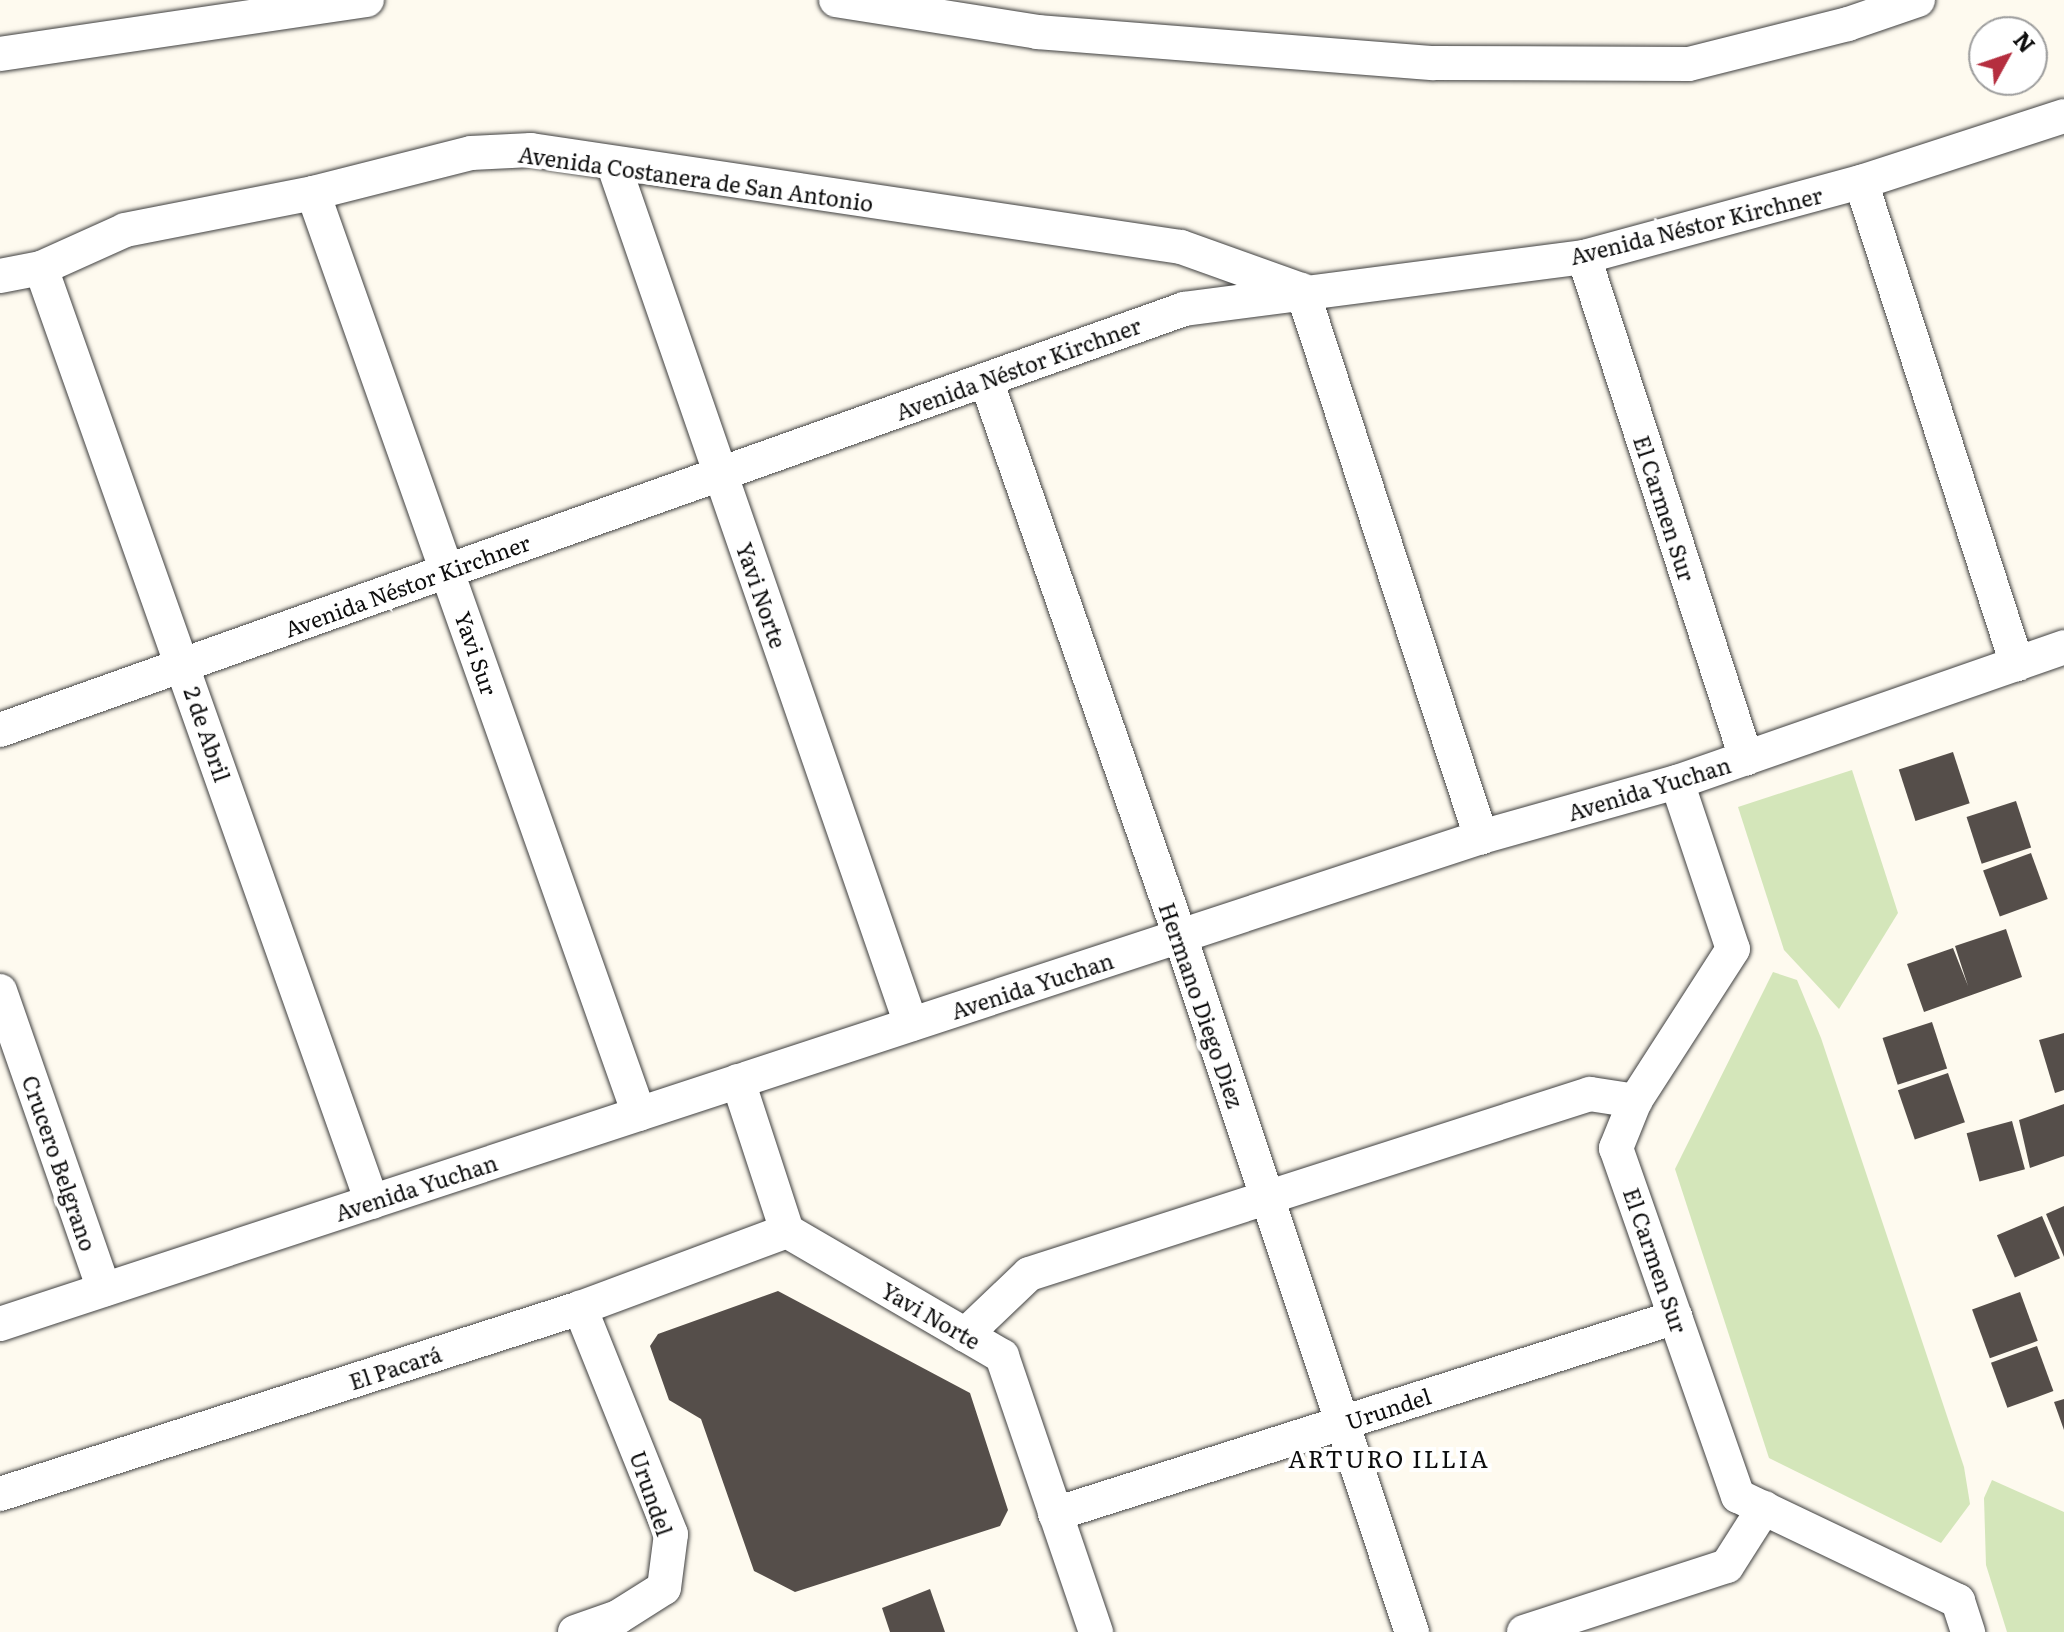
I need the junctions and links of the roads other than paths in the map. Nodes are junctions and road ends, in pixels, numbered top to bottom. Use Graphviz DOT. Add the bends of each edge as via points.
graph roads {
  1 [pos="367,0"];
  2 [pos="836,0"];
  3 [pos="1918,0"];
  4 [pos="0,54"];
  5 [pos="2064,116"];
  6 [pos="614,166"];
  7 [pos="1861,182"];
  8 [pos="313,193"];
  9 [pos="1584,257"];
  10 [pos="41,268"];
  11 [pos="0,276"];
  12 [pos="1302,290"];
  13 [pos="986,380"];
  14 [pos="720,474"];
  15 [pos="448,571"];
  16 [pos="2064,647"];
  17 [pos="2017,664"];
  18 [pos="183,665"];
  19 [pos="0,730"];
  20 [pos="1746,758"];
  21 [pos="1677,782"];
  22 [pos="1481,837"];
  23 [pos="1180,936"];
  24 [pos="0,991"];
  25 [pos="911,1024"];
  26 [pos="738,1081"];
  27 [pos="1635,1101"];
  28 [pos="639,1114"];
  29 [pos="1267,1197"];
  30 [pos="372,1202"];
  31 [pos="787,1231"];
  32 [pos="104,1289"];
  33 [pos="580,1308"];
  34 [pos="1676,1317"];
  35 [pos="0,1324"];
  36 [pos="965,1335"];
  37 [pos="1342,1423"];
  38 [pos="0,1494"];
  39 [pos="1764,1508"];
  40 [pos="1055,1514"];
  41 [pos="575,1632"];
  42 [pos="1096,1632"];
  43 [pos="1412,1632"];
  44 [pos="1524,1632"];
  45 [pos="1968,1632"];
  1 -- 4 [label="street"];
  2 -- 3 [label="street" via="1037,32 1434,63 1689,64 1848,24"];
  5 -- 7 [label="street, Avenida Néstor Kirchner"];
  6 -- 8 [label="street, Avenida Costanera de San Antonio" via="531,150 471,153"];
  6 -- 12 [label="street, Avenida Costanera de San Antonio" via="1181,247"];
  6 -- 14 [label="street, Yavi Norte"];
  7 -- 9 [label="street, Avenida Néstor Kirchner"];
  7 -- 17 [label="street"];
  8 -- 10 [label="street, Avenida Costanera de San Antonio" via="125,230"];
  8 -- 15 [label="street, Yavi Sur"];
  9 -- 12 [label="street, Avenida Néstor Kirchner"];
  9 -- 20 [label="street, El Carmen Sur"];
  10 -- 11 [label="street, Avenida Costanera de San Antonio"];
  10 -- 18 [label="street, 2 de Abril"];
  12 -- 13 [label="street, Avenida Néstor Kirchner" via="1184,309"];
  12 -- 22 [label="street"];
  13 -- 14 [label="street, Avenida Néstor Kirchner"];
  13 -- 23 [label="street, Hermano Diego Diez"];
  14 -- 15 [label="street, Avenida Néstor Kirchner"];
  14 -- 25 [label="street, Yavi Norte"];
  15 -- 18 [label="street, Avenida Néstor Kirchner"];
  15 -- 28 [label="street, Yavi Sur"];
  16 -- 17 [label="street, Avenida Yuchan"];
  17 -- 20 [label="street, Avenida Yuchan"];
  18 -- 19 [label="street, Avenida Néstor Kirchner"];
  18 -- 30 [label="street, 2 de Abril"];
  20 -- 21 [label="street, Avenida Yuchan"];
  21 -- 22 [label="street, Avenida Yuchan"];
  21 -- 27 [label="street, El Carmen Sur" via="1733,949"];
  22 -- 23 [label="street, Avenida Yuchan"];
  23 -- 25 [label="street, Avenida Yuchan"];
  23 -- 29 [label="street, Hermano Diego Diez"];
  24 -- 32 [label="street, Crucero Belgrano"];
  25 -- 26 [label="street, Avenida Yuchan"];
  26 -- 28 [label="street, Avenida Yuchan"];
  26 -- 31 [label="street"];
  27 -- 29 [label="street" via="1590,1094"];
  27 -- 34 [label="street, El Carmen Sur" via="1616,1148"];
  28 -- 30 [label="street, Avenida Yuchan"];
  29 -- 36 [label="street" via="1029,1274"];
  29 -- 37 [label="street, Hermano Diego Diez"];
  30 -- 32 [label="street, Avenida Yuchan"];
  31 -- 33 [label="street, El Pacará"];
  31 -- 36 [label="street, Yavi Norte"];
  32 -- 35 [label="street, Avenida Yuchan"];
  33 -- 38 [label="street, El Pacará"];
  33 -- 41 [label="street, Urundel" via="671,1534 664,1588 618,1617"];
  34 -- 37 [label="street, Urundel"];
  34 -- 39 [label="street, El Carmen Sur" via="1738,1496"];
  36 -- 40 [label="street, Yavi Norte" via="1002,1356"];
  37 -- 40 [label="street, Urundel"];
  37 -- 43 [label="street, Hermano Diego Diez"];
  39 -- 44 [label="street" via="1727,1566"];
  39 -- 45 [label="street, El Carmen Sur" via="1958,1601"];
  40 -- 42 [label="street, Yavi Norte"];
}
